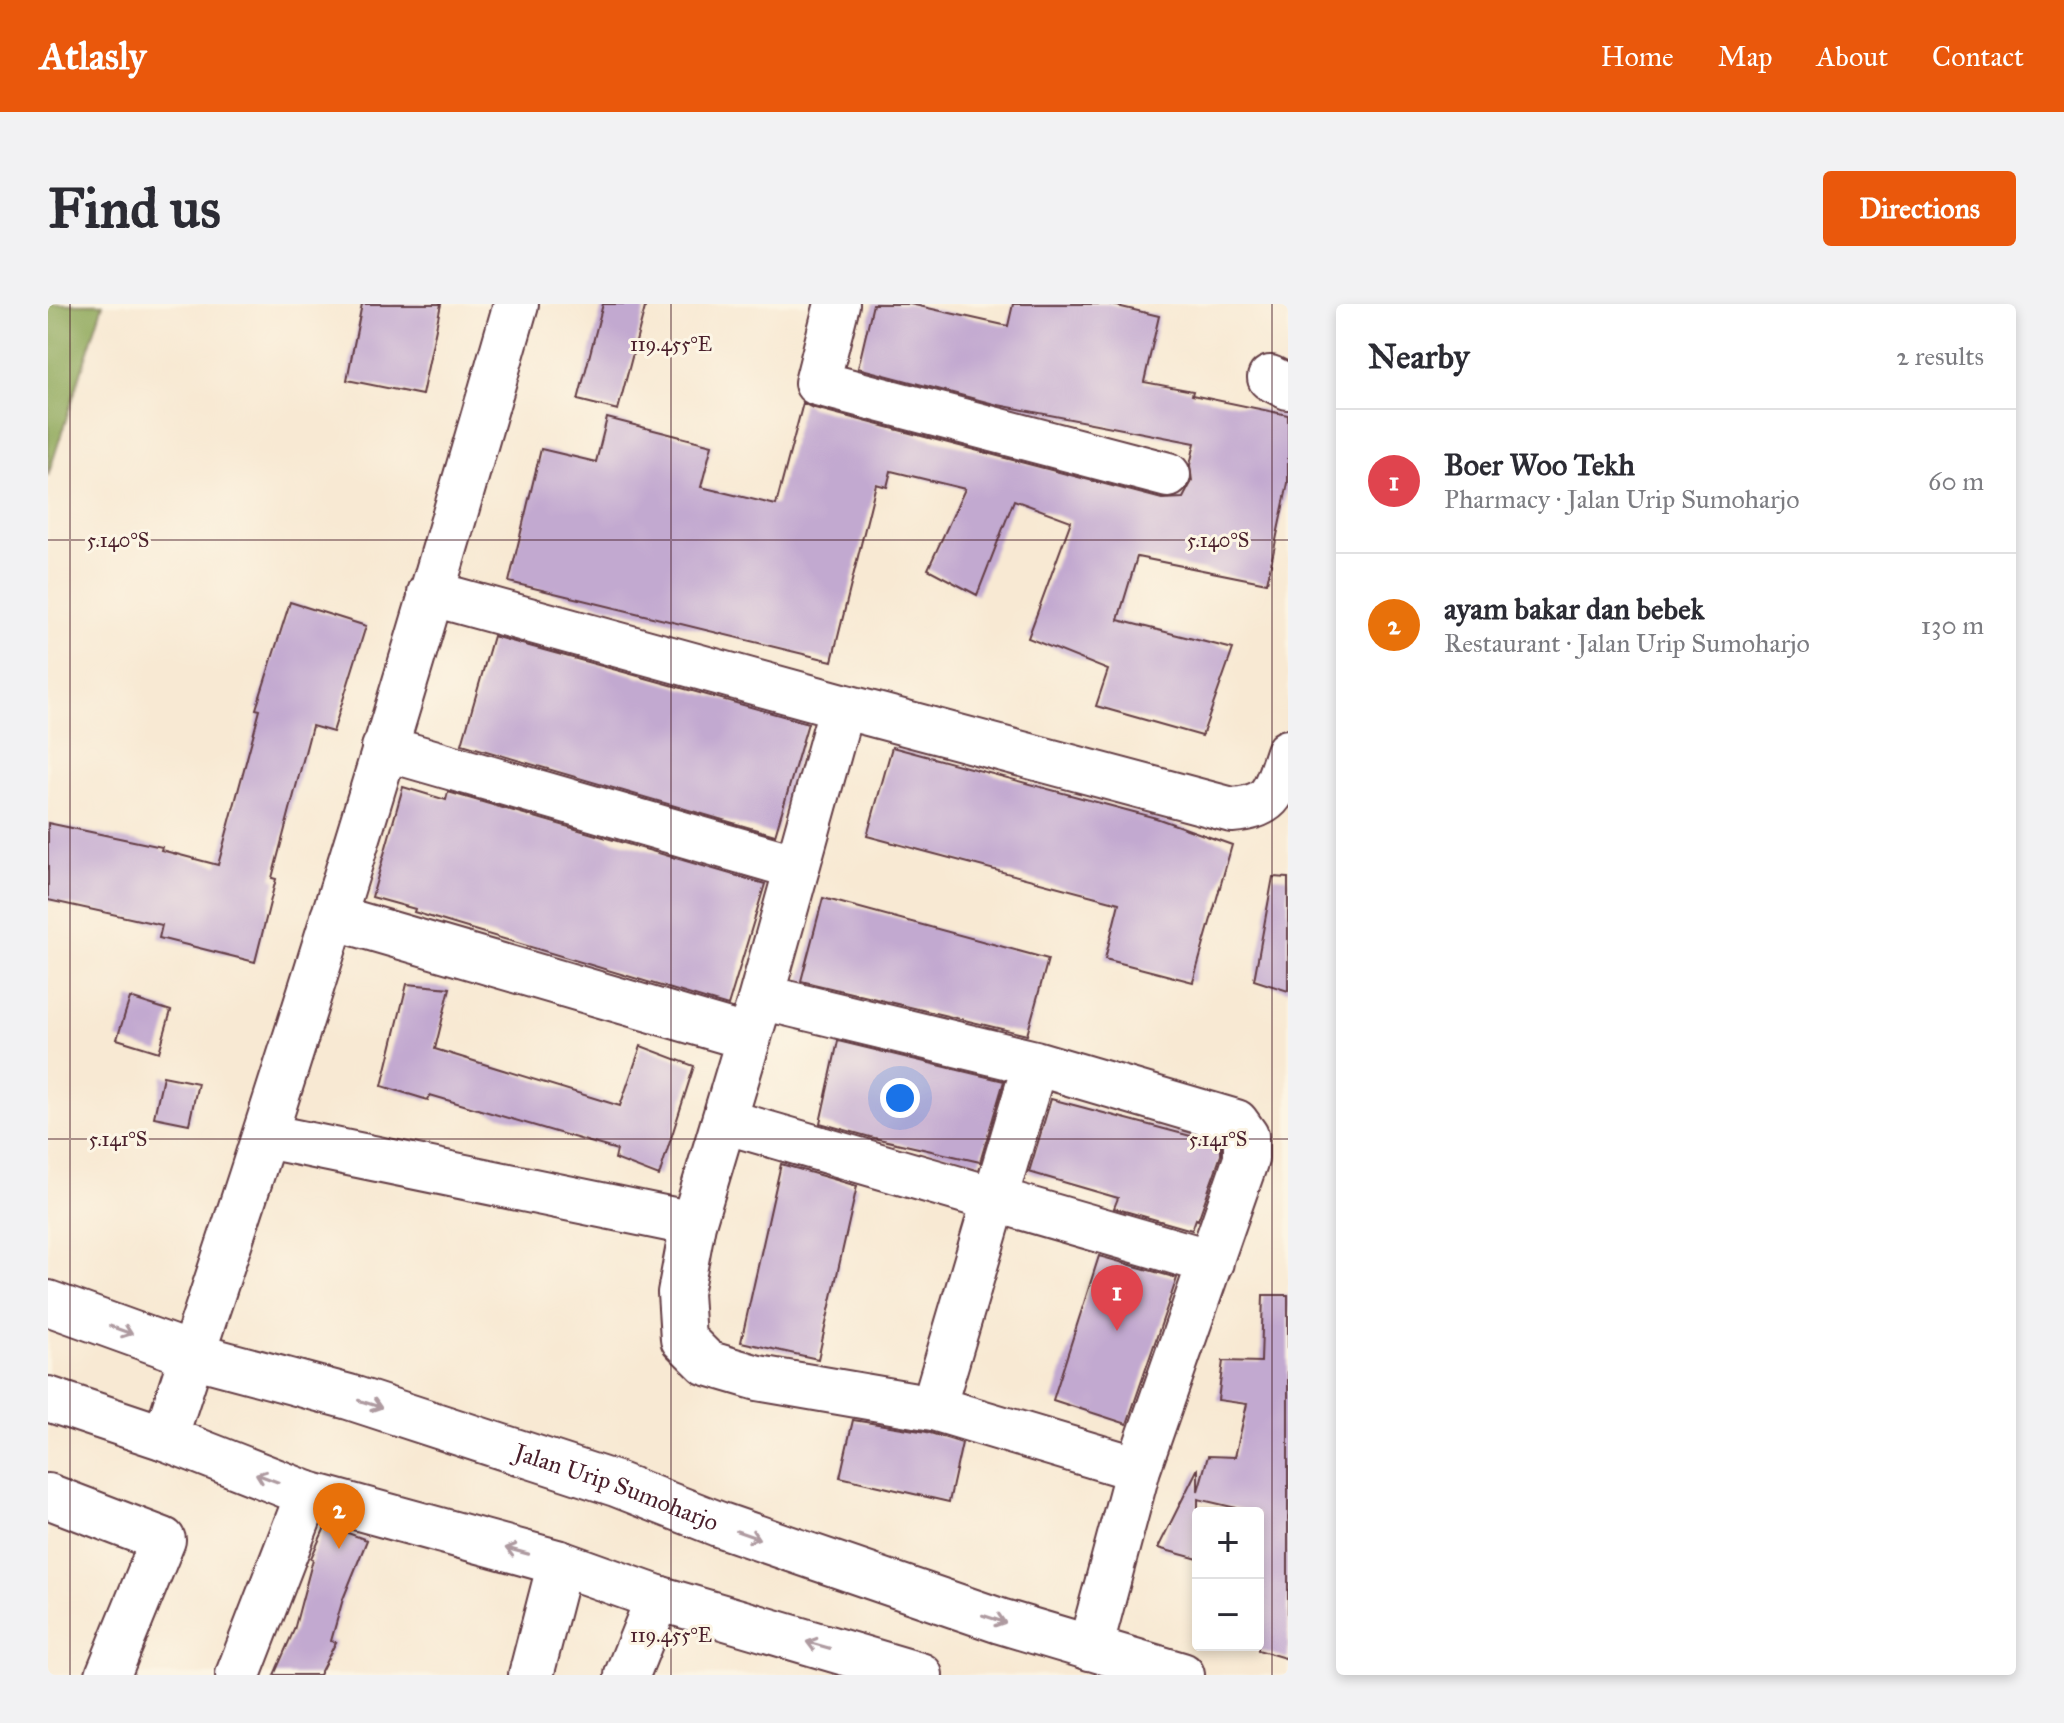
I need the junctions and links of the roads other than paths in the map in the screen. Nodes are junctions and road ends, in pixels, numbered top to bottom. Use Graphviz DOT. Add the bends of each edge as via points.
graph roads {
  1 [pos="516,304"];
  2 [pos="837,304"];
  3 [pos="1168,475"];
  4 [pos="430,593"];
  5 [pos="842,706"];
  6 [pos="384,748"];
  7 [pos="1288,752"];
  8 [pos="797,867"];
  9 [pos="333,917"];
  10 [pos="755,1017"];
  11 [pos="1035,1063"];
  12 [pos="724,1121"];
  13 [pos="266,1136"];
  14 [pos="994,1200"];
  15 [pos="693,1224"];
  16 [pos="1211,1262"];
  17 [pos="48,1303"];
  18 [pos="192,1355"];
  19 [pos="48,1399"];
  20 [pos="933,1408"];
  21 [pos="165,1438"];
  22 [pos="1138,1469"];
  23 [pos="308,1494"];
  24 [pos="48,1496"];
  25 [pos="560,1563"];
  26 [pos="658,1598"];
  27 [pos="1086,1662"];
  28 [pos="108,1675"];
  29 [pos="238,1675"];
  30 [pos="531,1675"];
  31 [pos="627,1675"];
  32 [pos="920,1675"];
  33 [pos="1182,1675"];
  1 -- 4 [label="main road"];
  2 -- 3 [label="main road" via="817,383"];
  4 -- 5 [label="main road"];
  4 -- 6 [label="main road"];
  5 -- 7 [label="main road" via="1232,810 1255,808 1274,792"];
  5 -- 8 [label="main road"];
  6 -- 8 [label="main road"];
  6 -- 9 [label="main road"];
  8 -- 10 [label="main road"];
  9 -- 10 [label="main road"];
  9 -- 13 [label="main road"];
  10 -- 11 [label="main road"];
  10 -- 12 [label="main road"];
  11 -- 14 [label="main road"];
  11 -- 16 [label="main road" via="1236,1122 1246,1136 1246,1159"];
  12 -- 14 [label="main road"];
  12 -- 15 [label="main road"];
  13 -- 15 [label="main road"];
  13 -- 18 [label="main road"];
  14 -- 16 [label="main road"];
  14 -- 20 [label="main road"];
  15 -- 20 [label="main road" via="680,1293 683,1339 707,1363 758,1378"];
  16 -- 22 [label="main road"];
  17 -- 18 [label="main road, Jalan Urip Sumoharjo, one-way"];
  18 -- 21 [label="main road"];
  18 -- 27 [label="main road, Jalan Urip Sumoharjo, one-way" via="379,1406 616,1484 970,1611"];
  19 -- 21 [label="main road"];
  20 -- 22 [label="main road"];
  23 -- 21 [label="main road, one-way"];
  22 -- 27 [label="main road"];
  25 -- 23 [label="main road, one-way"];
  23 -- 29 [label="main road"];
  24 -- 28 [label="main road" via="163,1540"];
  25 -- 26 [label="main road"];
  25 -- 30 [label="main road"];
  26 -- 31 [label="main road"];
  32 -- 26 [label="main road, one-way"];
  27 -- 33 [label="main road, Jalan Urip Sumoharjo"];
}
